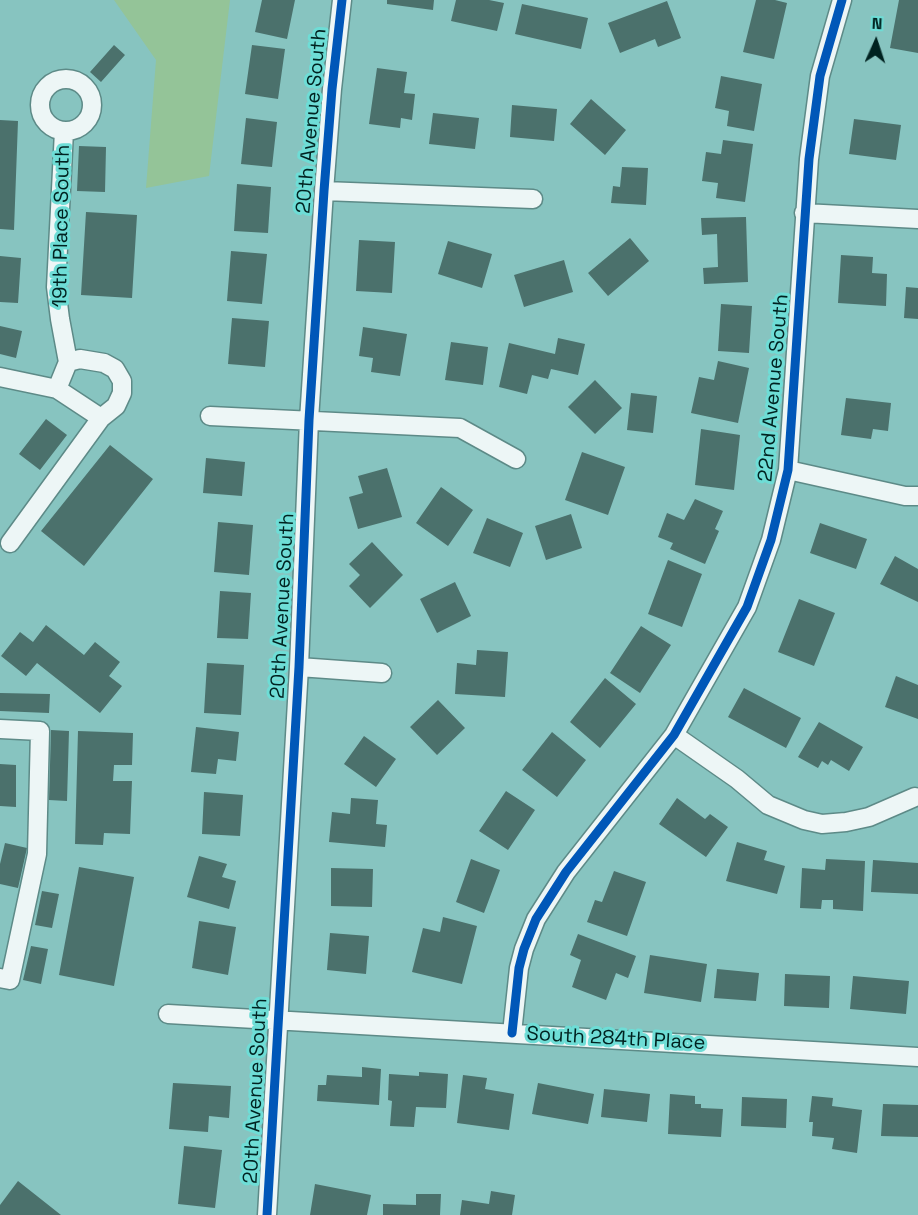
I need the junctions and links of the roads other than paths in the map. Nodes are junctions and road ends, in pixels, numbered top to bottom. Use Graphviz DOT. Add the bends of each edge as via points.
graph roads {
  1 [pos="342,0"];
  2 [pos="842,0"];
  3 [pos="64,131"];
  4 [pos="324,191"];
  5 [pos="533,199"];
  6 [pos="804,213"];
  7 [pos="918,219"];
  8 [pos="68,362"];
  9 [pos="0,377"];
  10 [pos="57,389"];
  11 [pos="210,416"];
  12 [pos="101,418"];
  13 [pos="309,420"];
  14 [pos="516,459"];
  15 [pos="788,470"];
  16 [pos="918,496"];
  17 [pos="10,543"];
  18 [pos="299,667"];
  19 [pos="382,674"];
  20 [pos="0,729"];
  21 [pos="674,735"];
  22 [pos="915,797"];
  23 [pos="0,978"];
  24 [pos="168,1014"];
  25 [pos="277,1021"];
  26 [pos="512,1033"];
  27 [pos="918,1057"];
  28 [pos="267,1215"];
  1 -- 4 [label="street, 20th Avenue South"];
  2 -- 6 [label="street, 22nd Avenue South" via="820,76"];
  3 -- 8 [label="street, 19th Place South" via="56,287"];
  4 -- 5 [label="street"];
  4 -- 13 [label="street, 20th Avenue South"];
  6 -- 7 [label="street"];
  6 -- 15 [label="street, 22nd Avenue South"];
  8 -- 10 [label="street"];
  8 -- 12 [label="street" via="80,359 115,369 123,393 116,406"];
  9 -- 10 [label="street"];
  10 -- 12 [label="street"];
  11 -- 13 [label="street"];
  12 -- 17 [label="street"];
  13 -- 14 [label="street" via="460,428"];
  13 -- 18 [label="street, 20th Avenue South"];
  15 -- 16 [label="street"];
  15 -- 21 [label="street, 22nd Avenue South" via="771,540 747,607"];
  18 -- 19 [label="street"];
  18 -- 25 [label="street, 20th Avenue South"];
  20 -- 23 [label="street" via="40,731 40,743 39,826 32,884 10,980"];
  21 -- 22 [label="street" via="768,805 804,820 822,824 869,818"];
  21 -- 26 [label="street, 22nd Avenue South" via="572,864 536,919 519,968"];
  24 -- 25 [label="street, South 284th Place"];
  25 -- 26 [label="street, South 284th Place"];
  25 -- 28 [label="street, 20th Avenue South"];
  26 -- 27 [label="street, South 284th Place"];
}
